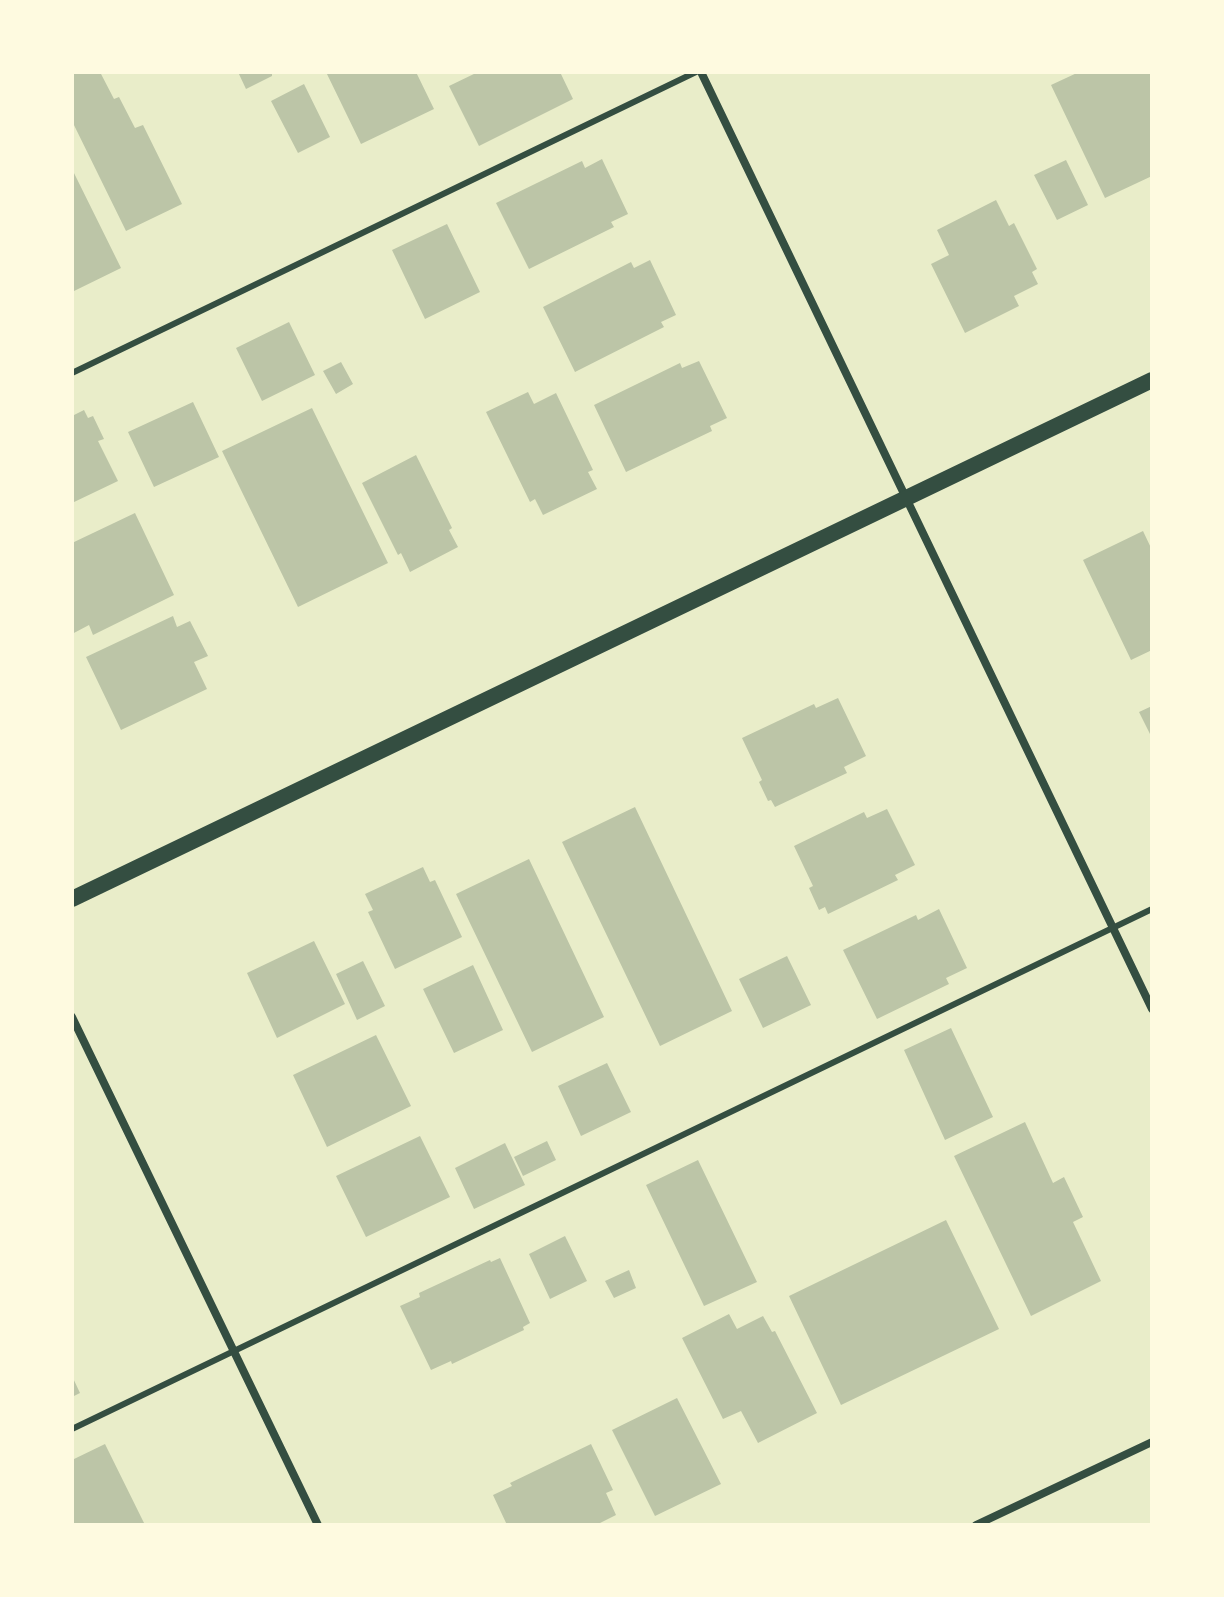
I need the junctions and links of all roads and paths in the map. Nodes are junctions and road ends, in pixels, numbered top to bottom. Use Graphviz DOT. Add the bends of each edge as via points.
graph roads {
  1 [pos="698,72"];
  2 [pos="72,373"];
  3 [pos="1152,380"];
  4 [pos="906,499"];
  5 [pos="72,899"];
  6 [pos="1152,909"];
  7 [pos="1112,928"];
  8 [pos="1152,1009"];
  9 [pos="72,1017"];
  10 [pos="234,1350"];
  11 [pos="72,1429"];
  12 [pos="1152,1442"];
  13 [pos="318,1525"];
  14 [pos="976,1525"];
  1 -- 2 [label="lane"];
  1 -- 4 [label="street"];
  3 -- 4 [label="main road"];
  4 -- 5 [label="main road"];
  4 -- 7 [label="street"];
  6 -- 7 [label="lane"];
  7 -- 8 [label="street"];
  7 -- 10 [label="lane"];
  9 -- 10 [label="street"];
  10 -- 11 [label="lane"];
  10 -- 13 [label="street"];
  12 -- 14 [label="street"];
}
